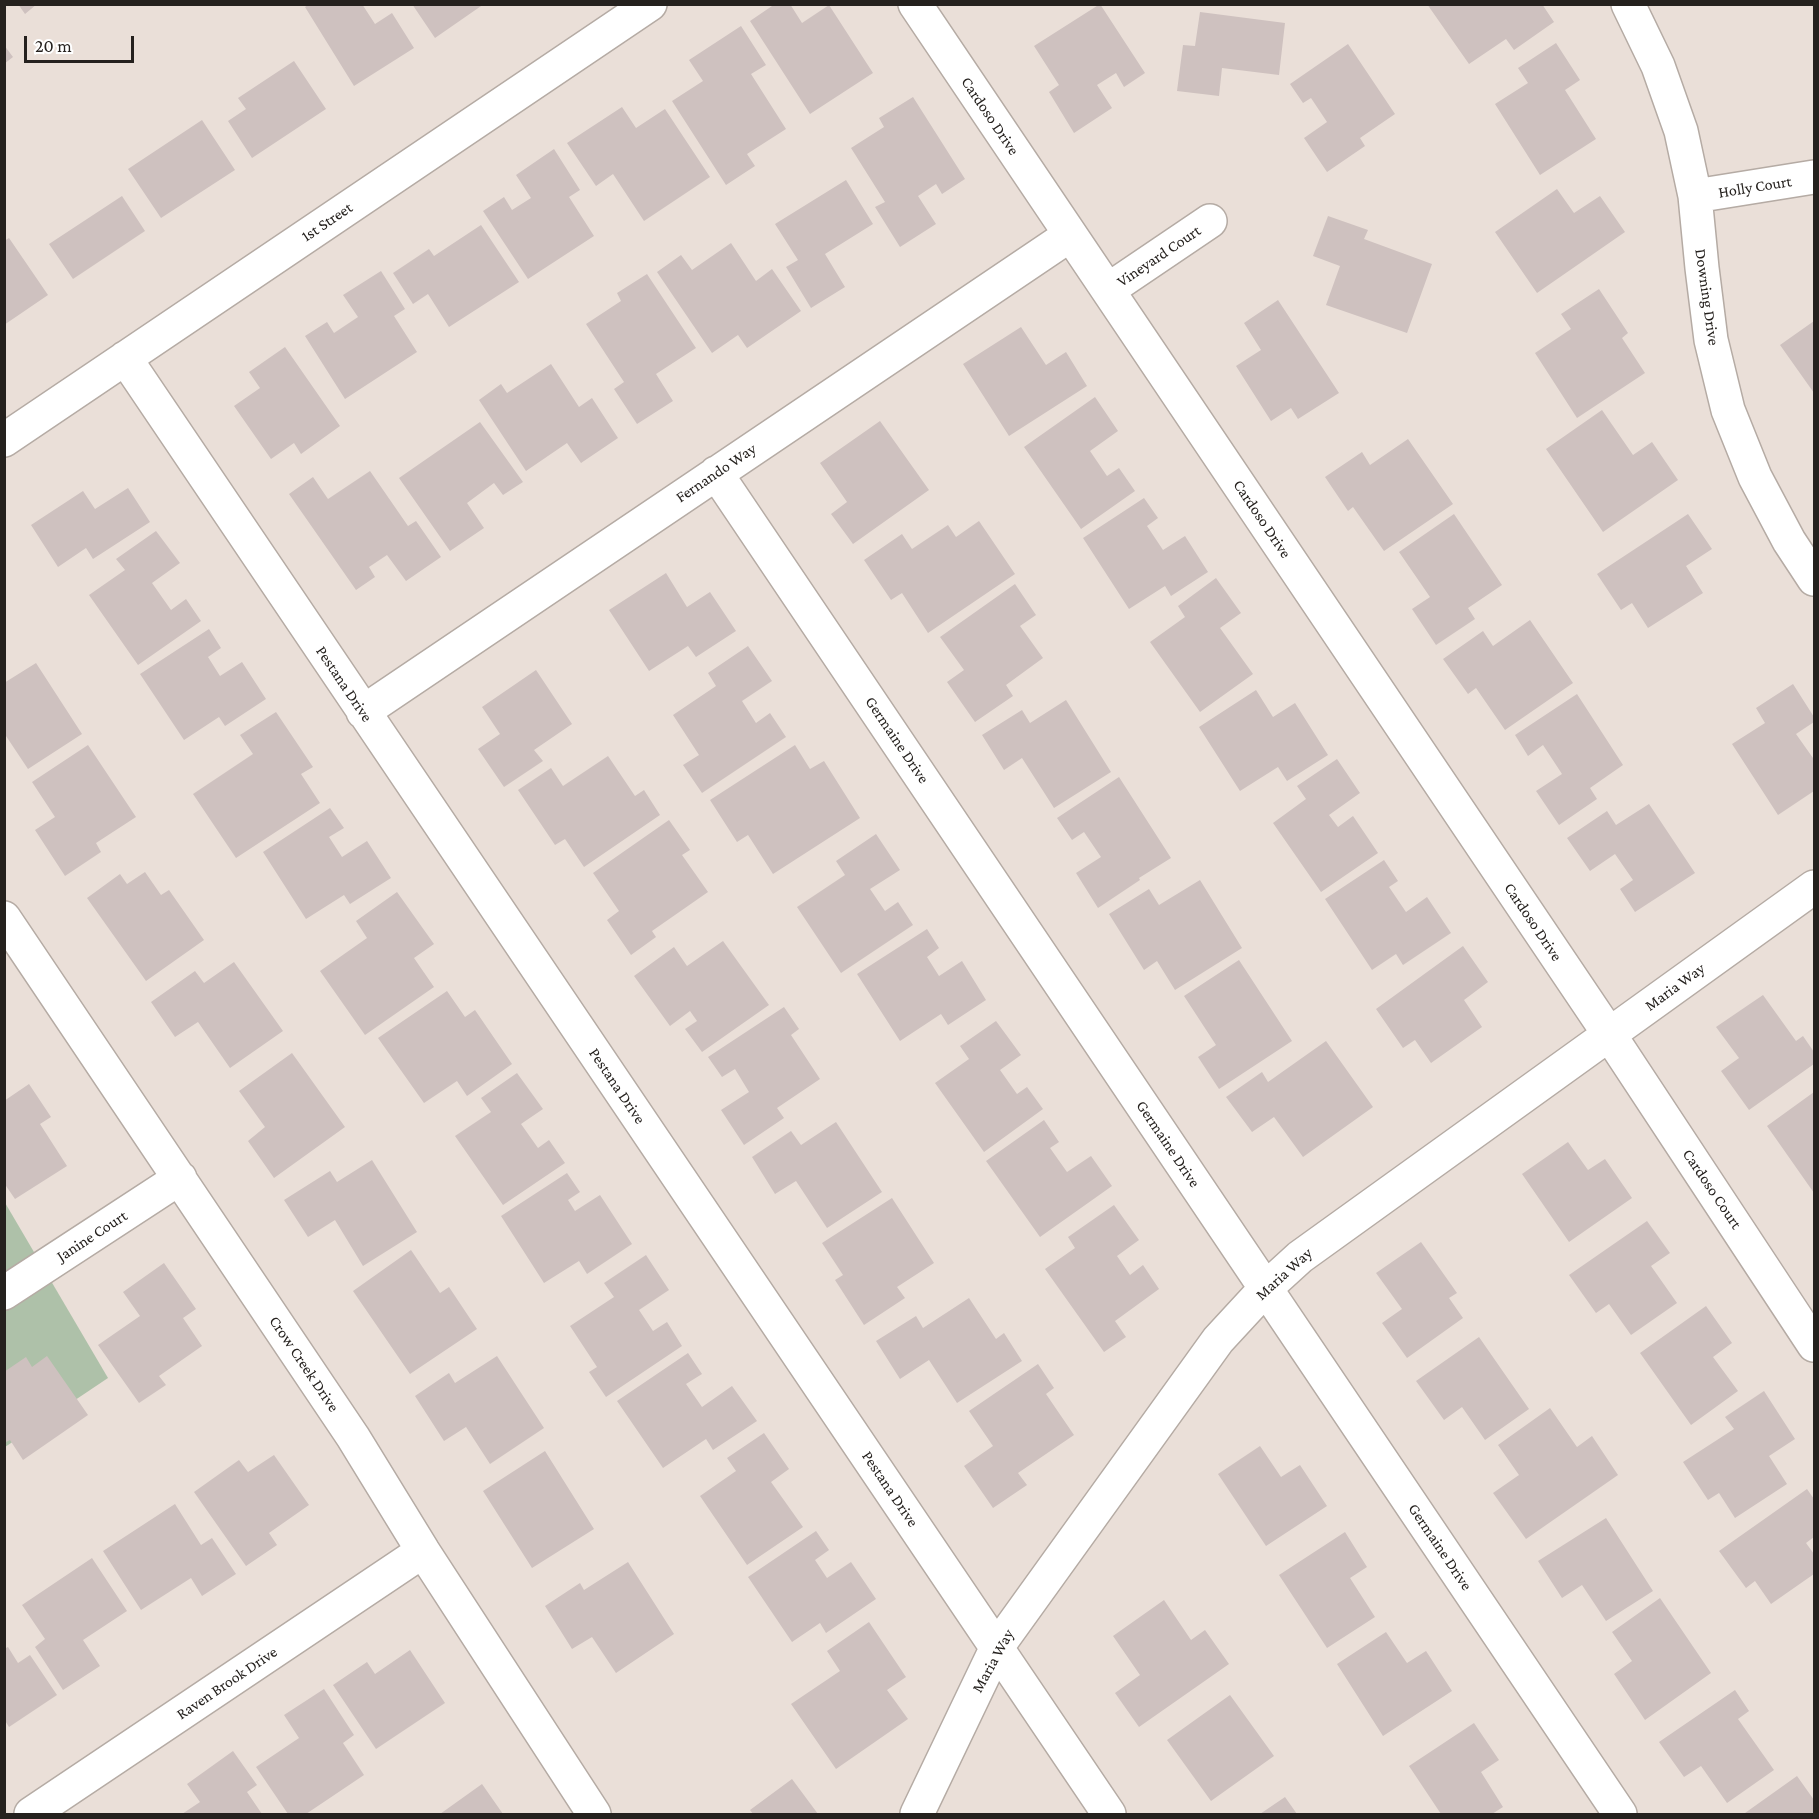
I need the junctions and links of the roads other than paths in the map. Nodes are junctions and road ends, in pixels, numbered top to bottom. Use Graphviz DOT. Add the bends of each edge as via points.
graph roads {
  1 [pos="650,4"];
  2 [pos="915,4"];
  3 [pos="1628,4"];
  4 [pos="1815,177"];
  5 [pos="1695,196"];
  6 [pos="1210,221"];
  7 [pos="1070,235"];
  8 [pos="1108,290"];
  9 [pos="125,358"];
  10 [pos="4,440"];
  11 [pos="716,473"];
  12 [pos="1815,579"];
  13 [pos="363,712"];
  14 [pos="1815,887"];
  15 [pos="4,918"];
  16 [pos="1609,1034"];
  17 [pos="180,1178"];
  18 [pos="1266,1288"];
  19 [pos="4,1293"];
  20 [pos="1815,1345"];
  21 [pos="423,1551"];
  22 [pos="997,1647"];
  23 [pos="31,1815"];
  24 [pos="594,1815"];
  25 [pos="917,1815"];
  26 [pos="1109,1815"];
  27 [pos="1620,1815"];
  1 -- 9 [label="street, 1st Street"];
  2 -- 7 [label="street, Cardoso Drive"];
  3 -- 5 [label="street, Downing Drive" via="1658,66 1681,131"];
  4 -- 5 [label="street, Holly Court"];
  5 -- 12 [label="street, Downing Drive" via="1711,340 1728,410 1755,477 1789,541"];
  6 -- 8 [label="street, Vineyard Court"];
  7 -- 8 [label="street, Cardoso Drive"];
  7 -- 11 [label="street, Fernando Way"];
  8 -- 16 [label="street, Cardoso Drive"];
  9 -- 10 [label="street, 1st Street"];
  9 -- 13 [label="street, Pestana Drive"];
  11 -- 13 [label="street, Fernando Way"];
  11 -- 18 [label="street, Germaine Drive"];
  13 -- 22 [label="street, Pestana Drive"];
  14 -- 16 [label="street, Maria Way"];
  15 -- 17 [label="street, Crow Creek Drive"];
  16 -- 18 [label="street, Maria Way" via="1300,1257"];
  16 -- 20 [label="street, Cardoso Court"];
  17 -- 19 [label="street, Janine Court"];
  17 -- 21 [label="street, Crow Creek Drive" via="353,1437"];
  18 -- 22 [label="street, Maria Way" via="1218,1340"];
  18 -- 27 [label="street, Germaine Drive"];
  21 -- 23 [label="street, Raven Brook Drive"];
  21 -- 24 [label="street, Crow Creek Drive"];
  22 -- 25 [label="street, Maria Way"];
  22 -- 26 [label="street, Pestana Drive"];
}
